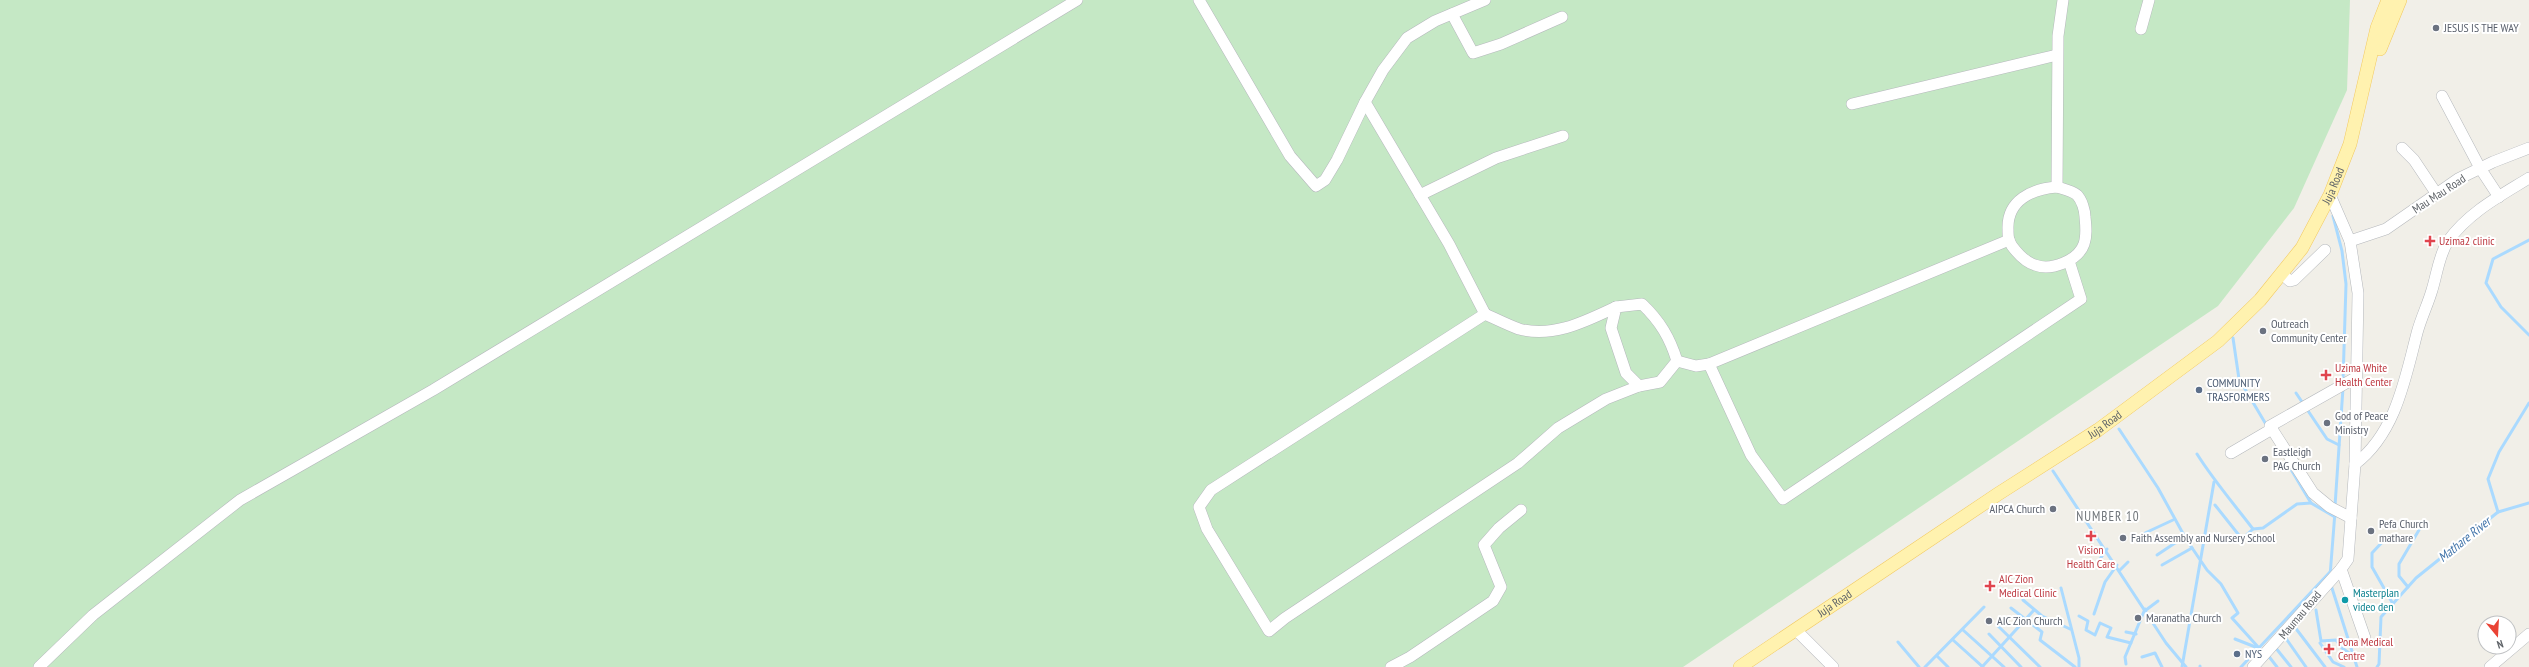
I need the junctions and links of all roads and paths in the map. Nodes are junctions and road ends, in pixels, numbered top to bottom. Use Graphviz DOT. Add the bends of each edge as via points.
graph roads {
  1 [pos="1077,0"];
  2 [pos="1199,0"];
  3 [pos="1485,0"];
  4 [pos="2063,0"];
  5 [pos="2149,0"];
  6 [pos="2386,0"];
  7 [pos="2400,0"];
  8 [pos="1452,14"];
  9 [pos="1562,17"];
  10 [pos="2140,29"];
  11 [pos="2057,55"];
  12 [pos="2364,89"];
  13 [pos="2442,96"];
  14 [pos="1365,102"];
  15 [pos="1852,104"];
  16 [pos="1563,136"];
  17 [pos="2402,148"];
  18 [pos="2529,148"];
  19 [pos="2480,168"];
  20 [pos="2529,178"];
  21 [pos="2057,187"];
  22 [pos="2436,193"];
  23 [pos="1420,195"];
  24 [pos="2330,195"];
  25 [pos="2499,197"];
  26 [pos="2009,240"];
  27 [pos="2350,241"];
  28 [pos="2325,250"];
  29 [pos="2069,261"];
  30 [pos="2282,274"];
  31 [pos="1616,307"];
  32 [pos="1485,314"];
  33 [pos="1677,361"];
  34 [pos="1709,364"];
  35 [pos="2355,378"];
  36 [pos="1640,386"];
  37 [pos="2272,428"];
  38 [pos="2231,453"];
  39 [pos="2354,464"];
  40 [pos="1521,510"];
  41 [pos="2351,518"];
  42 [pos="2344,566"];
  43 [pos="1796,630"];
  44 [pos="2529,634"];
  45 [pos="2365,638"];
  46 [pos="39,667"];
  47 [pos="1390,667"];
  48 [pos="1740,667"];
  49 [pos="1833,667"];
  50 [pos="2253,667"];
  51 [pos="2490,667"];
  1 -- 46 [label="street" via="433,390 240,500 93,615"];
  2 -- 14 [label="street" via="1290,156 1316,186 1325,180 1337,160"];
  3 -- 8 [label="street"];
  4 -- 11 [label="street"];
  5 -- 10 [label="street"];
  6 -- 12 [label="main road" via="2377,28"];
  7 -- 12 [label="main road" via="2383,37 2369,82"];
  8 -- 9 [label="street" via="1473,53 1501,44"];
  8 -- 14 [label="street" via="1407,38"];
  11 -- 15 [label="street"];
  11 -- 21 [label="street"];
  12 -- 24 [label="main road, Juja Road" via="2350,144"];
  13 -- 19 [label="street"];
  14 -- 23 [label="street"];
  16 -- 23 [label="street" via="1496,158"];
  17 -- 22 [label="street" via="2414,160"];
  18 -- 19 [label="street, Mau Mau Road"];
  19 -- 22 [label="street, Mau Mau Road"];
  19 -- 25 [label="street"];
  20 -- 25 [label="street"];
  21 -- 26 [label="street" via="2043,188 2028,194 2015,204 2008,220"];
  21 -- 29 [label="street" via="2077,195 2085,210 2087,230 2084,246"];
  22 -- 27 [label="street, Mau Mau Road" via="2386,229"];
  23 -- 32 [label="street"];
  24 -- 27 [label="street"];
  24 -- 30 [label="main road, Juja Road" via="2302,248"];
  25 -- 39 [label="street" via="2483,206 2462,224 2444,249 2405,382 2388,424 2374,448"];
  26 -- 29 [label="street" via="2018,255 2035,266 2052,266"];
  26 -- 34 [label="street"];
  27 -- 35 [label="street" via="2355,266 2358,310"];
  28 -- 30 [label="street" via="2294,280 2290,281"];
  29 -- 34 [label="street" via="2081,299 1783,499 1751,455"];
  30 -- 43 [label="main road, Juja Road" via="2263,298 2226,334 2134,404"];
  31 -- 32 [label="street" via="1573,327 1547,332 1520,329"];
  31 -- 33 [label="street" via="1642,304 1658,319 1672,343"];
  31 -- 36 [label="street" via="1611,328 1626,373"];
  32 -- 36 [label="street" via="1212,490 1199,507 1207,529 1269,631 1518,463 1558,428 1606,399"];
  33 -- 34 [label="street" via="1696,366"];
  33 -- 36 [label="street" via="1660,382"];
  35 -- 37 [label="street" via="2270,426"];
  35 -- 39 [label="street"];
  37 -- 38 [label="street"];
  37 -- 41 [label="street" via="2313,493 2330,508"];
  39 -- 41 [label="street"];
  40 -- 47 [label="street" via="1499,528 1484,545 1501,587 1493,601 1410,657"];
  41 -- 42 [label="street"];
  42 -- 45 [label="street"];
  42 -- 50 [label="street, Maumau Road"];
  43 -- 48 [label="main road, Juja Road"];
  43 -- 49 [label="street"];
  44 -- 51 [label="street"];
}
